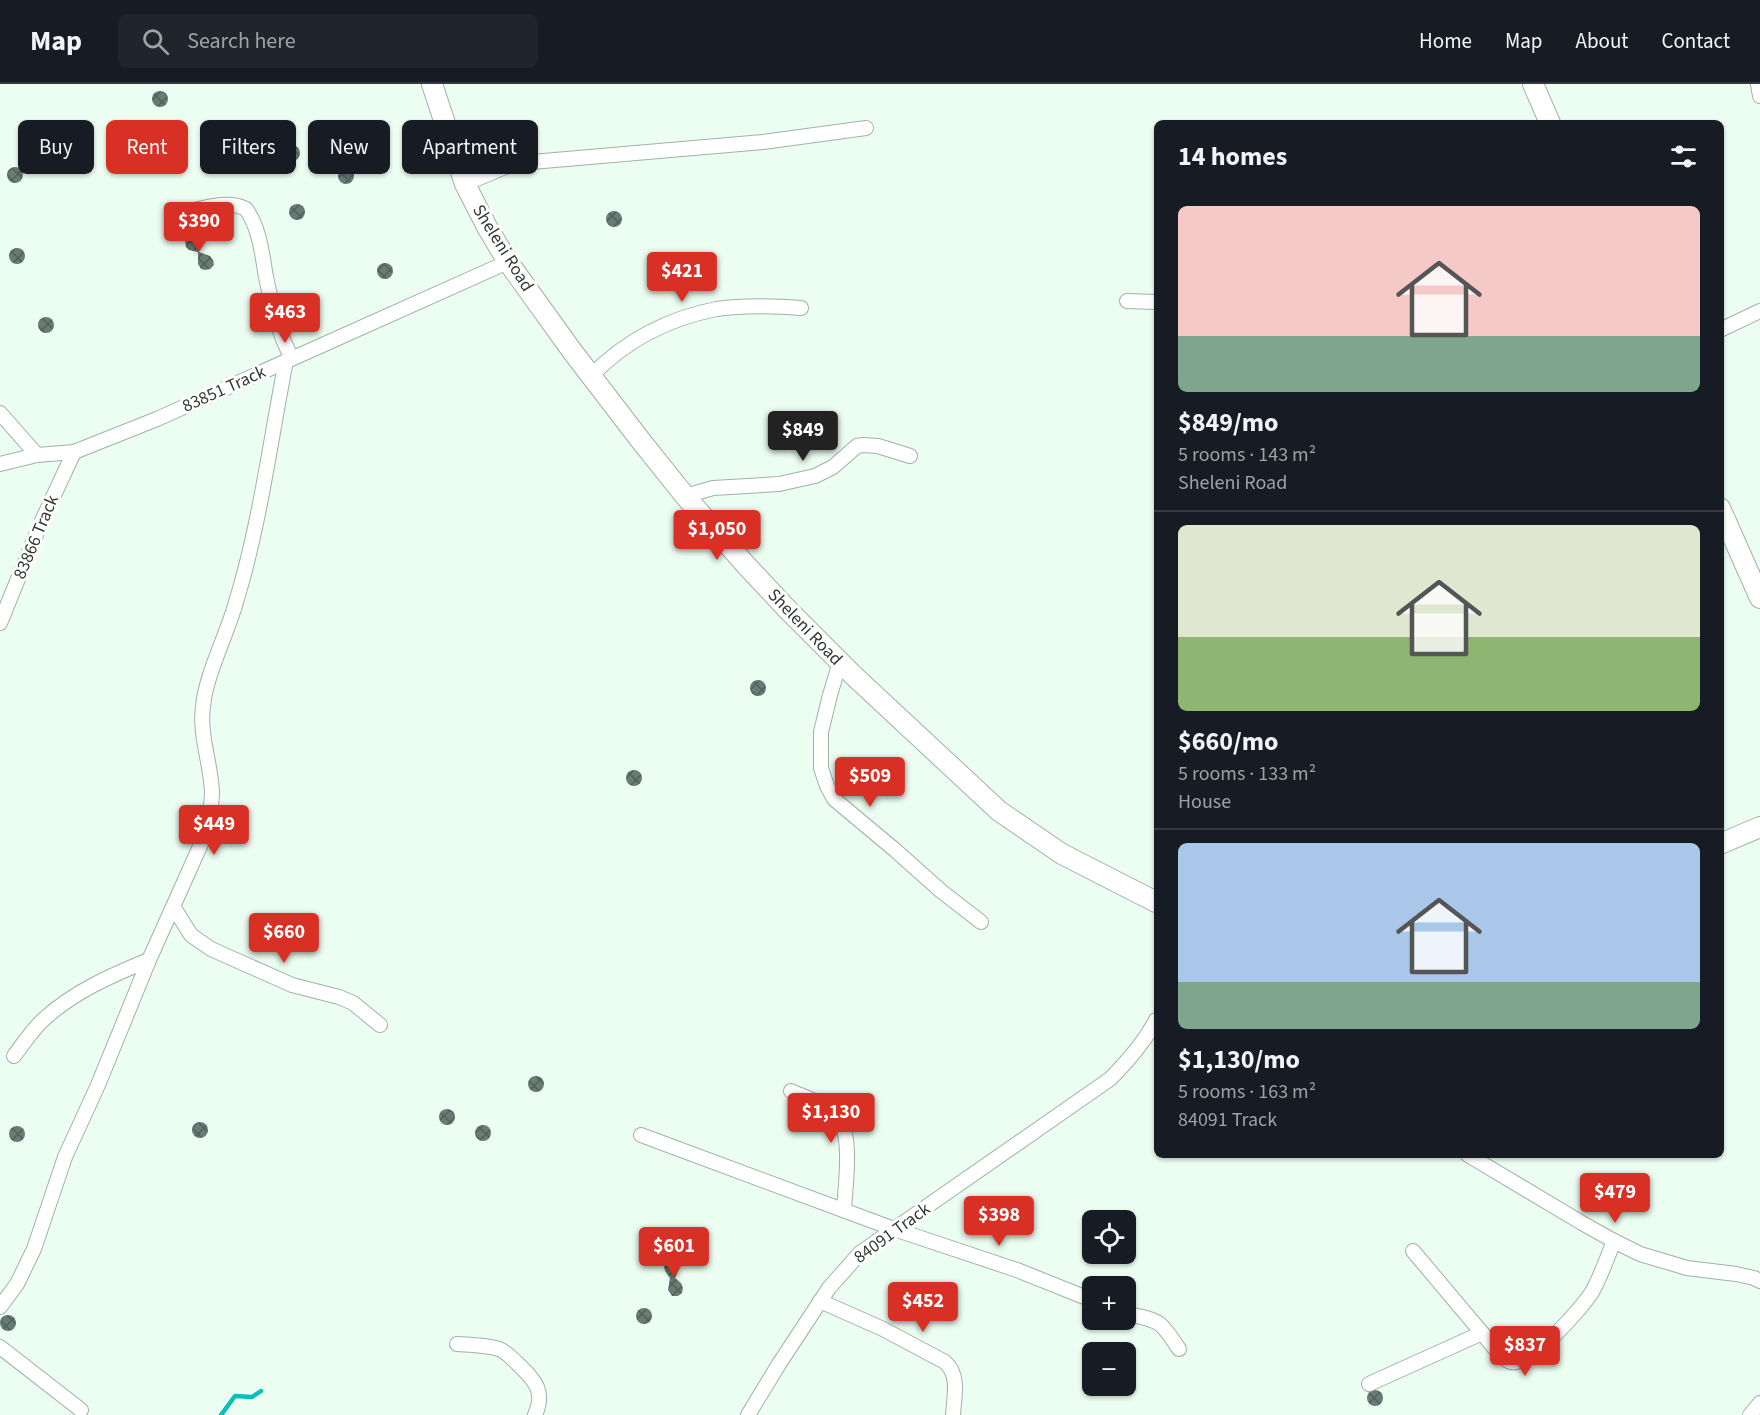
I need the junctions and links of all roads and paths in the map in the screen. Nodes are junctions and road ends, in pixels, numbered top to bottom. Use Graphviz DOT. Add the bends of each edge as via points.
graph roads {
  1 [pos="432,84"];
  2 [pos="1533,84"];
  3 [pos="1758,84"];
  4 [pos="1760,96"];
  5 [pos="1550,120"];
  6 [pos="866,128"];
  7 [pos="465,183"];
  8 [pos="182,213"];
  9 [pos="508,262"];
  10 [pos="1127,301"];
  11 [pos="1154,302"];
  12 [pos="801,308"];
  13 [pos="1760,311"];
  14 [pos="1724,328"];
  15 [pos="289,360"];
  16 [pos="591,376"];
  17 [pos="0,413"];
  18 [pos="0,428"];
  19 [pos="18,435"];
  20 [pos="74,452"];
  21 [pos="37,455"];
  22 [pos="910,456"];
  23 [pos="0,464"];
  24 [pos="685,496"];
  25 [pos="1724,517"];
  26 [pos="1760,598"];
  27 [pos="0,623"];
  28 [pos="840,662"];
  29 [pos="1760,826"];
  30 [pos="1724,842"];
  31 [pos="1154,901"];
  32 [pos="174,908"];
  33 [pos="981,922"];
  34 [pos="149,960"];
  35 [pos="1154,1024"];
  36 [pos="380,1025"];
  37 [pos="14,1056"];
  38 [pos="791,1091"];
  39 [pos="641,1135"];
  40 [pos="1473,1158"];
  41 [pos="844,1210"];
  42 [pos="894,1229"];
  43 [pos="1614,1241"];
  44 [pos="1413,1251"];
  45 [pos="1760,1281"];
  46 [pos="1082,1296"];
  47 [pos="820,1301"];
  48 [pos="0,1307"];
  49 [pos="1136,1315"];
  50 [pos="1482,1333"];
  51 [pos="457,1344"];
  52 [pos="0,1347"];
  53 [pos="1179,1349"];
  54 [pos="1369,1383"];
  55 [pos="1760,1403"];
  56 [pos="81,1410"];
  57 [pos="535,1415"];
  58 [pos="748,1415"];
  59 [pos="953,1415"];
  60 [pos="1750,1415"];
  1 -- 7 [label="street, Sheleni Road"];
  2 -- 5 [label="street"];
  3 -- 4 [label="street"];
  6 -- 7 [label="street" via="763,142 532,162 505,167"];
  7 -- 9 [label="street, Sheleni Road"];
  8 -- 15 [label="street" via="224,205 246,209 255,224 272,307"];
  9 -- 15 [label="street, 83851 Track"];
  9 -- 16 [label="street, Sheleni Road"];
  10 -- 11 [label="street"];
  12 -- 16 [label="street" via="719,309 694,315 639,338"];
  13 -- 14 [label="street"];
  15 -- 20 [label="street, 83851 Track"];
  15 -- 32 [label="street" via="250,549 202,708 211,813"];
  16 -- 24 [label="street, Sheleni Road"];
  17 -- 19 [label="street"];
  18 -- 19 [label="street"];
  19 -- 21 [label="street"];
  20 -- 21 [label="street, 83851 Track"];
  20 -- 27 [label="street, 83866 Track"];
  21 -- 23 [label="street, 83851 Track"];
  22 -- 24 [label="street" via="878,446 857,446 833,467 815,476 779,484 713,488"];
  24 -- 28 [label="street, Sheleni Road"];
  25 -- 26 [label="street"];
  28 -- 31 [label="street, Sheleni Road" via="999,811 1062,854"];
  28 -- 33 [label="street" via="821,732 821,768 826,786 834,799"];
  29 -- 30 [label="street"];
  32 -- 34 [label="street"];
  32 -- 36 [label="street" via="191,935 211,949 292,985 353,1003"];
  34 -- 37 [label="street" via="111,976 56,1009"];
  34 -- 48 [label="street" via="65,1157 34,1249 17,1284"];
  35 -- 42 [label="street, 84091 Track" via="1110,1079"];
  38 -- 41 [label="street" via="835,1113 845,1128"];
  39 -- 41 [label="street"];
  40 -- 43 [label="street"];
  41 -- 42 [label="street"];
  42 -- 46 [label="street" via="1017,1269"];
  42 -- 47 [label="street, 84091 Track" via="860,1253"];
  43 -- 45 [label="street" via="1666,1263"];
  43 -- 50 [label="street" via="1598,1280 1581,1307 1529,1357 1518,1363 1507,1361"];
  44 -- 50 [label="street"];
  47 -- 58 [label="street, 84091 Track"];
  47 -- 59 [label="street" via="951,1366"];
  49 -- 53 [label="street" via="1159,1322"];
  50 -- 54 [label="street"];
  51 -- 57 [label="street" via="507,1353 537,1385 540,1397"];
  52 -- 56 [label="street"];
  55 -- 60 [label="street"];
}
